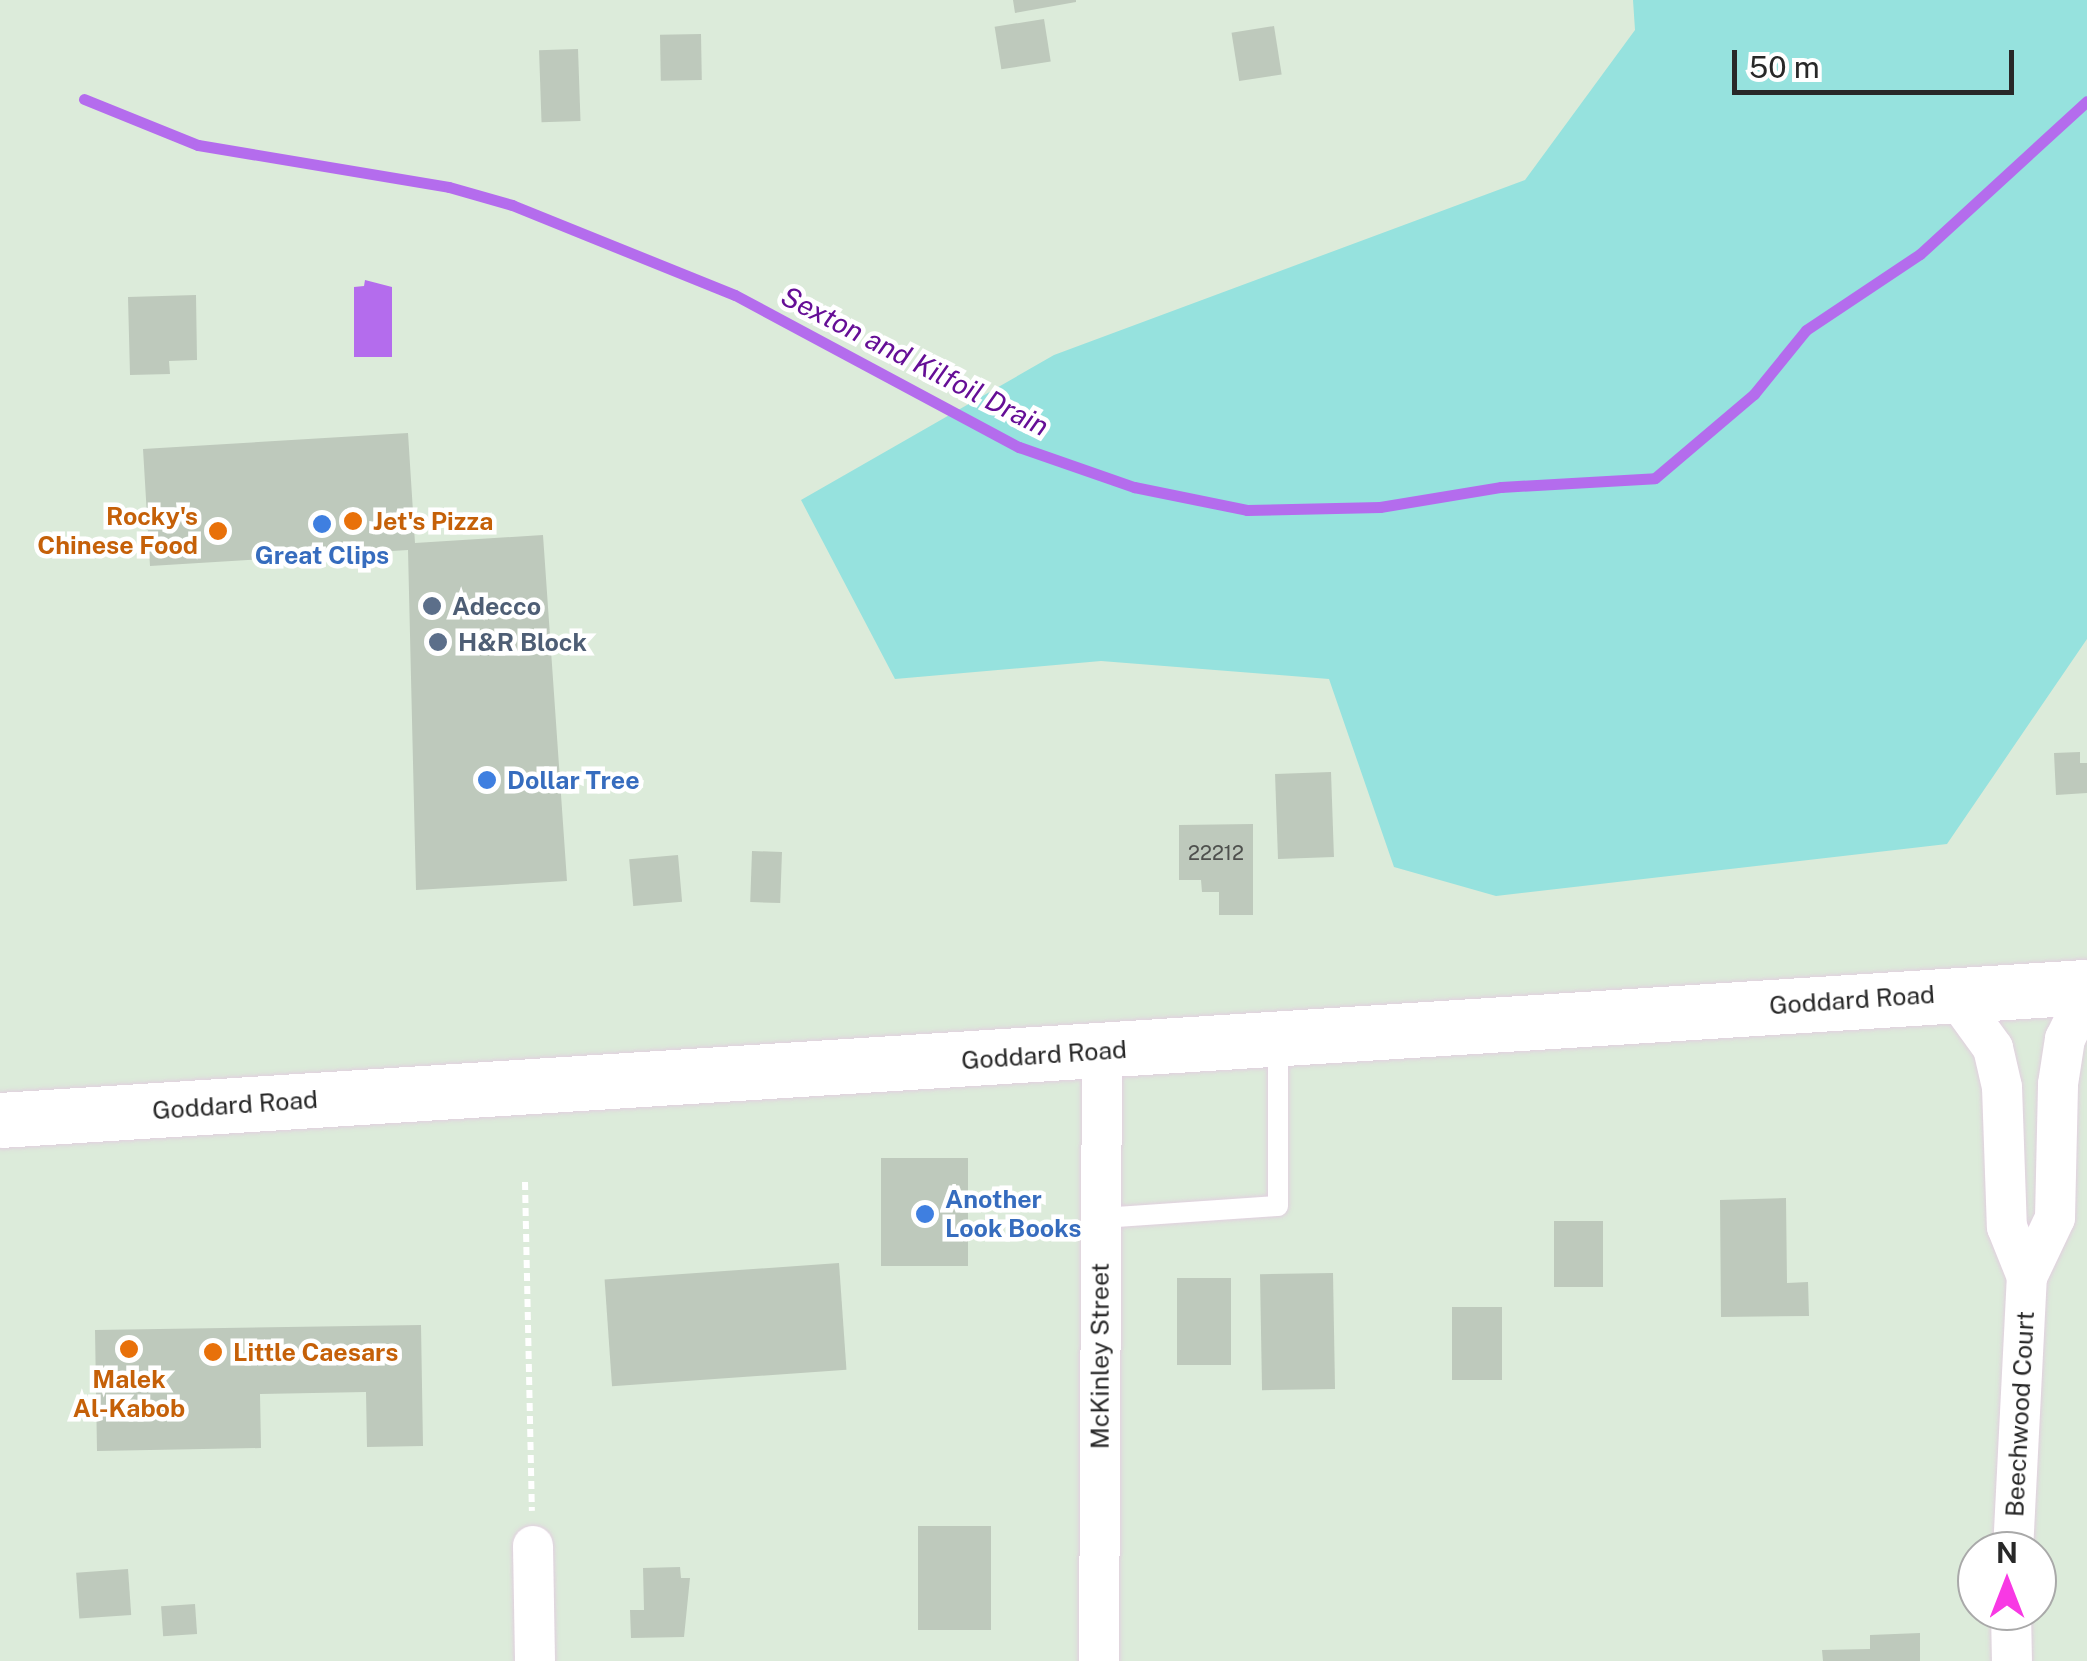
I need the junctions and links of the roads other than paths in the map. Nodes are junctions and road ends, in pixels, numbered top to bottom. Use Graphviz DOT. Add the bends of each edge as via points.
graph roads {
  1 [pos="2087,990"];
  2 [pos="1952,993"];
  3 [pos="1278,1040"];
  4 [pos="1102,1051"];
  5 [pos="0,1120"];
  6 [pos="1101,1218"];
  7 [pos="2028,1276"];
  8 [pos="2013,1531"];
  9 [pos="532,1546"];
  10 [pos="2011,1631"];
  11 [pos="534,1661"];
  12 [pos="1099,1661"];
  13 [pos="2012,1661"];
  1 -- 2 [label="main road, Goddard Road"];
  1 -- 7 [label="street, Beechwood Court" via="2060,1069 2055,1218"];
  2 -- 3 [label="main road, Goddard Road"];
  2 -- 7 [label="street, Beechwood Court" via="1992,1048 2002,1087 2006,1226"];
  3 -- 4 [label="main road, Goddard Road"];
  3 -- 6 [label="lane" via="1278,1206"];
  4 -- 5 [label="main road, Goddard Road"];
  4 -- 6 [label="street, McKinley Street"];
  6 -- 12 [label="street, McKinley Street"];
  7 -- 8 [label="street, Beechwood Court"];
  9 -- 11 [label="street"];
  10 -- 13 [label="street"];
}
